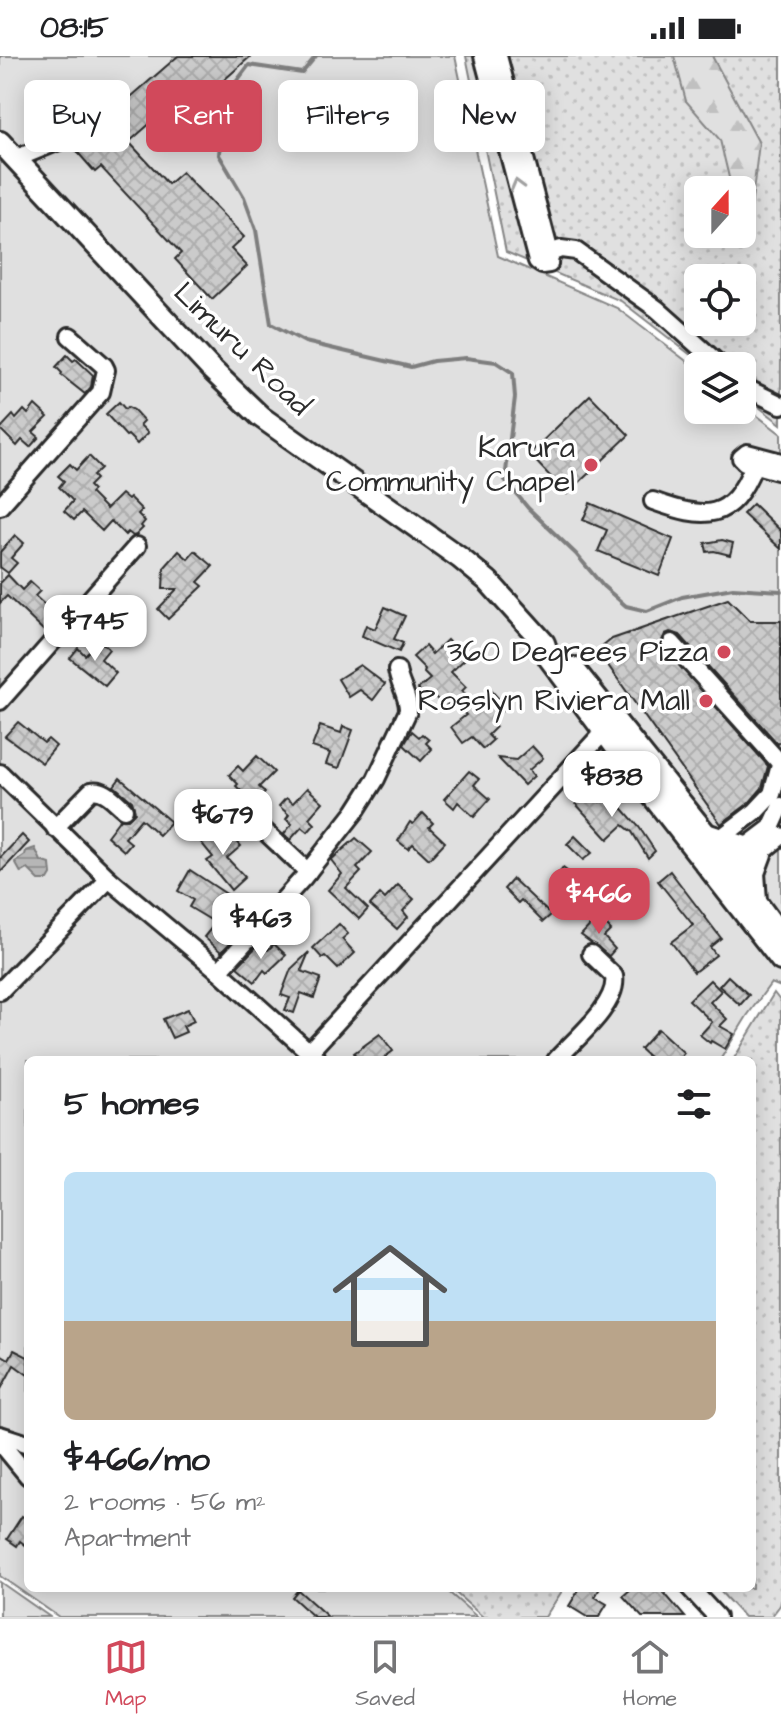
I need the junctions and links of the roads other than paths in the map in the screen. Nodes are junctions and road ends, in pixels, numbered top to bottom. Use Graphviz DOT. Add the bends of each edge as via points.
graph roads {
  1 [pos="483,56"];
  2 [pos="498,56"];
  3 [pos="0,142"];
  4 [pos="33,152"];
  5 [pos="14,160"];
  6 [pos="550,253"];
  7 [pos="70,336"];
  8 [pos="705,352"];
  9 [pos="756,393"];
  10 [pos="781,405"];
  11 [pos="781,462"];
  12 [pos="754,465"];
  13 [pos="781,472"];
  14 [pos="653,501"];
  15 [pos="0,506"];
  16 [pos="137,546"];
  17 [pos="672,643"];
  18 [pos="397,670"];
  19 [pos="0,701"];
  20 [pos="610,725"];
  21 [pos="781,763"];
  22 [pos="0,773"];
  23 [pos="767,807"];
  24 [pos="124,809"];
  25 [pos="254,821"];
  26 [pos="55,828"];
  27 [pos="778,830"];
  28 [pos="712,837"];
  29 [pos="751,849"];
  30 [pos="308,872"];
  31 [pos="724,873"];
  32 [pos="109,879"];
  33 [pos="756,901"];
  34 [pos="781,936"];
  35 [pos="591,954"];
  36 [pos="781,960"];
  37 [pos="219,971"];
  38 [pos="0,991"];
  39 [pos="313,1056"];
  40 [pos="560,1056"];
  41 [pos="0,1435"];
  42 [pos="0,1442"];
  43 [pos="24,1443"];
  44 [pos="24,1471"];
  45 [pos="694,1592"];
  46 [pos="717,1617"];
  6 -- 1 [label="street, one-way" via="549,264 537,261"];
  2 -- 6 [label="street"];
  3 -- 5 [label="main road, Limuru Road"];
  4 -- 5 [label="street"];
  5 -- 20 [label="main road, Limuru Road" via="261,417 460,558 509,602 544,643 549,658"];
  6 -- 8 [label="street" via="576,251 657,309"];
  7 -- 15 [label="street" via="104,366 101,392"];
  9 -- 10 [label="street"];
  11 -- 12 [label="street" via="742,455"];
  12 -- 13 [label="street"];
  12 -- 14 [label="street" via="744,491 719,511 699,513"];
  16 -- 19 [label="street"];
  17 -- 21 [label="street"];
  18 -- 30 [label="street" via="408,703 404,722 355,812"];
  20 -- 28 [label="main road, Limuru Road"];
  20 -- 31 [label="main road, Limuru Road"];
  20 -- 39 [label="street"];
  21 -- 23 [label="street"];
  22 -- 26 [label="street"];
  23 -- 27 [label="street"];
  23 -- 28 [label="street"];
  23 -- 29 [label="street"];
  24 -- 26 [label="street" via="106,793 91,791"];
  25 -- 30 [label="street"];
  26 -- 32 [label="street"];
  27 -- 29 [label="street"];
  28 -- 29 [label="main road"];
  28 -- 31 [label="main road, Limuru Road"];
  29 -- 31 [label="street"];
  29 -- 33 [label="main road"];
  30 -- 37 [label="street"];
  31 -- 33 [label="main road, Limuru Road"];
  31 -- 36 [label="main road, Limuru Road"];
  32 -- 37 [label="street"];
  32 -- 38 [label="street"];
  33 -- 34 [label="main road, Limuru Road"];
  35 -- 40 [label="street" via="614,976 614,993"];
  37 -- 39 [label="street"];
  41 -- 43 [label="street"];
  42 -- 44 [label="street"];
  45 -- 46 [label="street"];
}
